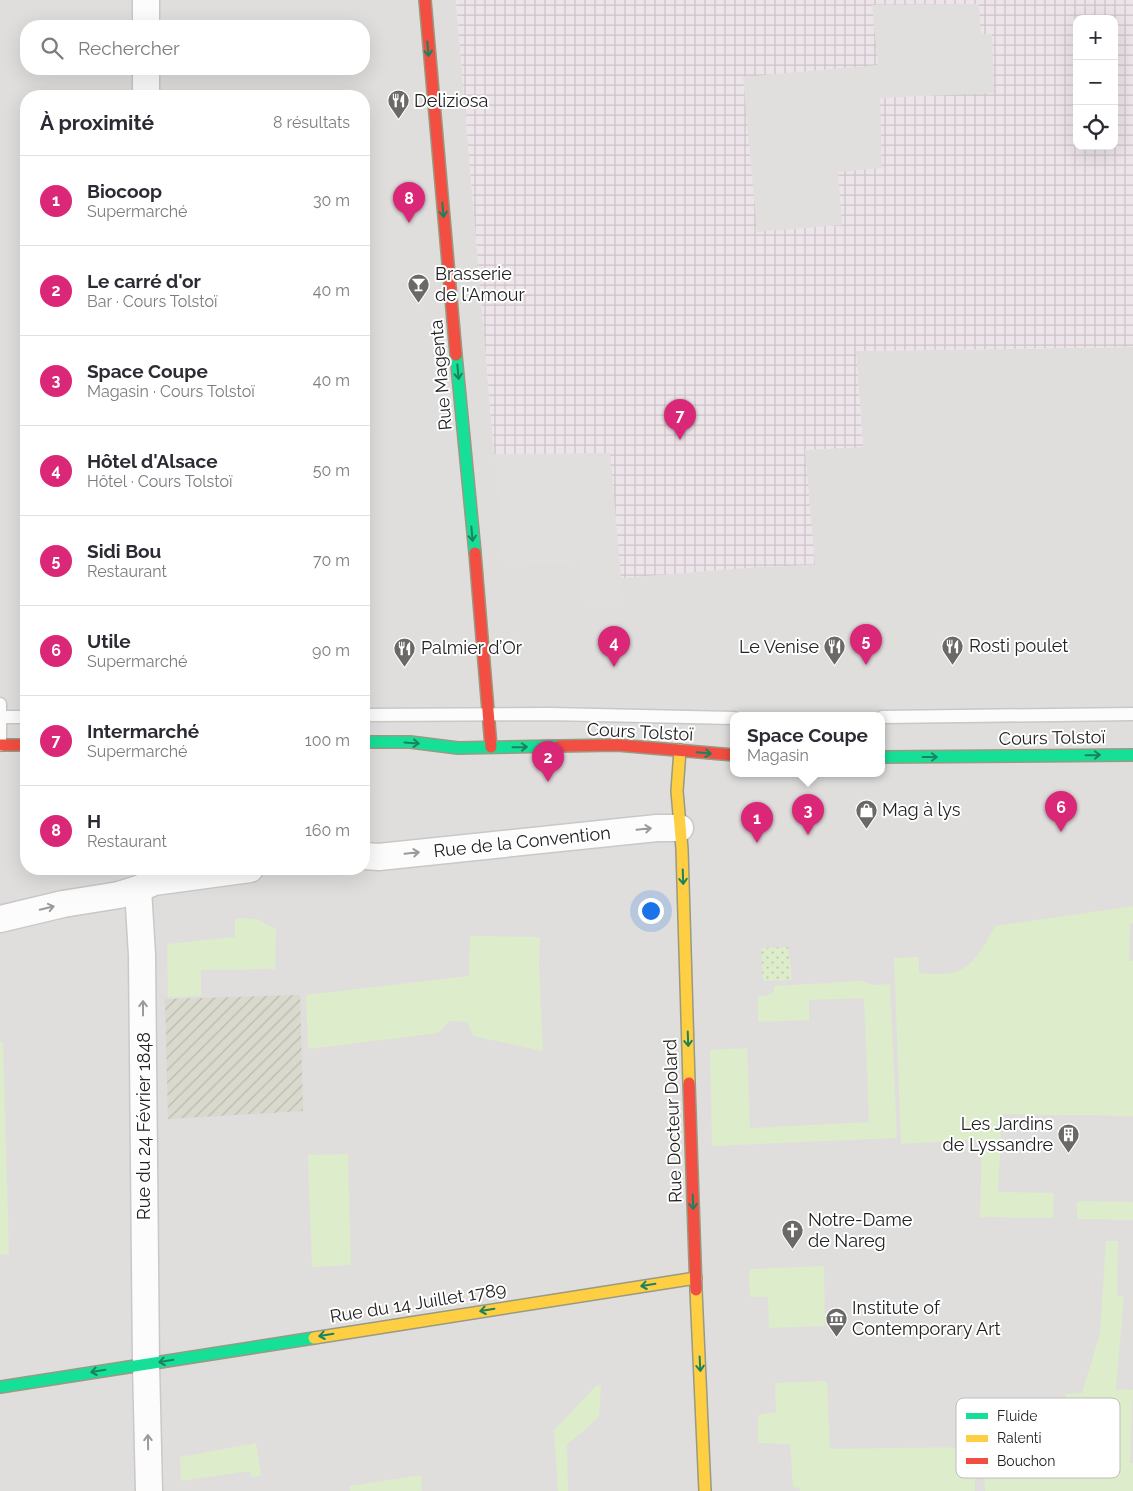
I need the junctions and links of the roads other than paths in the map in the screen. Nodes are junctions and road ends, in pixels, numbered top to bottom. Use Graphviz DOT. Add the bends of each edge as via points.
graph roads {
  1 [pos="146,0"];
  2 [pos="425,0"];
  3 [pos="146,20"];
  4 [pos="146,75"];
  5 [pos="146,90"];
  6 [pos="0,704"];
  7 [pos="488,714"];
  8 [pos="1133,714"];
  9 [pos="370,715"];
  10 [pos="0,717"];
  11 [pos="20,717"];
  12 [pos="885,717"];
  13 [pos="730,718"];
  14 [pos="370,742"];
  15 [pos="0,745"];
  16 [pos="20,745"];
  17 [pos="490,747"];
  18 [pos="680,750"];
  19 [pos="1133,755"];
  20 [pos="730,756"];
  21 [pos="885,757"];
  22 [pos="680,828"];
  23 [pos="370,856"];
  24 [pos="206,875"];
  25 [pos="138,889"];
  26 [pos="0,919"];
  27 [pos="696,1278"];
  28 [pos="146,1364"];
  29 [pos="0,1386"];
  30 [pos="149,1491"];
  31 [pos="705,1491"];
  1 -- 3 [label="street"];
  2 -- 7 [label="street, Rue Magenta, one-way"];
  4 -- 5 [label="street"];
  6 -- 10 [label="lane"];
  7 -- 9 [label="lane"];
  7 -- 13 [label="lane"];
  7 -- 17 [label="street, Rue Magenta"];
  8 -- 12 [label="lane"];
  10 -- 11 [label="lane"];
  10 -- 15 [label="lane"];
  14 -- 17 [label="street, Cours Tolstoï, one-way"];
  15 -- 16 [label="street"];
  17 -- 18 [label="street, Cours Tolstoï, one-way" via="617,745"];
  18 -- 20 [label="street, Cours Tolstoï, one-way"];
  18 -- 22 [label="street, Rue Docteur Dolard" via="677,791"];
  21 -- 19 [label="street, Cours Tolstoï, one-way"];
  23 -- 22 [label="street, Rue de la Convention, one-way"];
  22 -- 27 [label="street, Rue Docteur Dolard, one-way"];
  24 -- 25 [label="street" via="154,882"];
  26 -- 25 [label="street, one-way"];
  28 -- 25 [label="street, Rue du 24 Février 1848, one-way" via="142,955"];
  27 -- 28 [label="street, Rue du 14 Juillet 1789, one-way"];
  27 -- 31 [label="street, Rue Docteur Dolard, one-way"];
  28 -- 29 [label="street, Rue du 14 Juillet 1789, one-way"];
  30 -- 28 [label="street, Rue du 24 Février 1848, one-way"];
}
